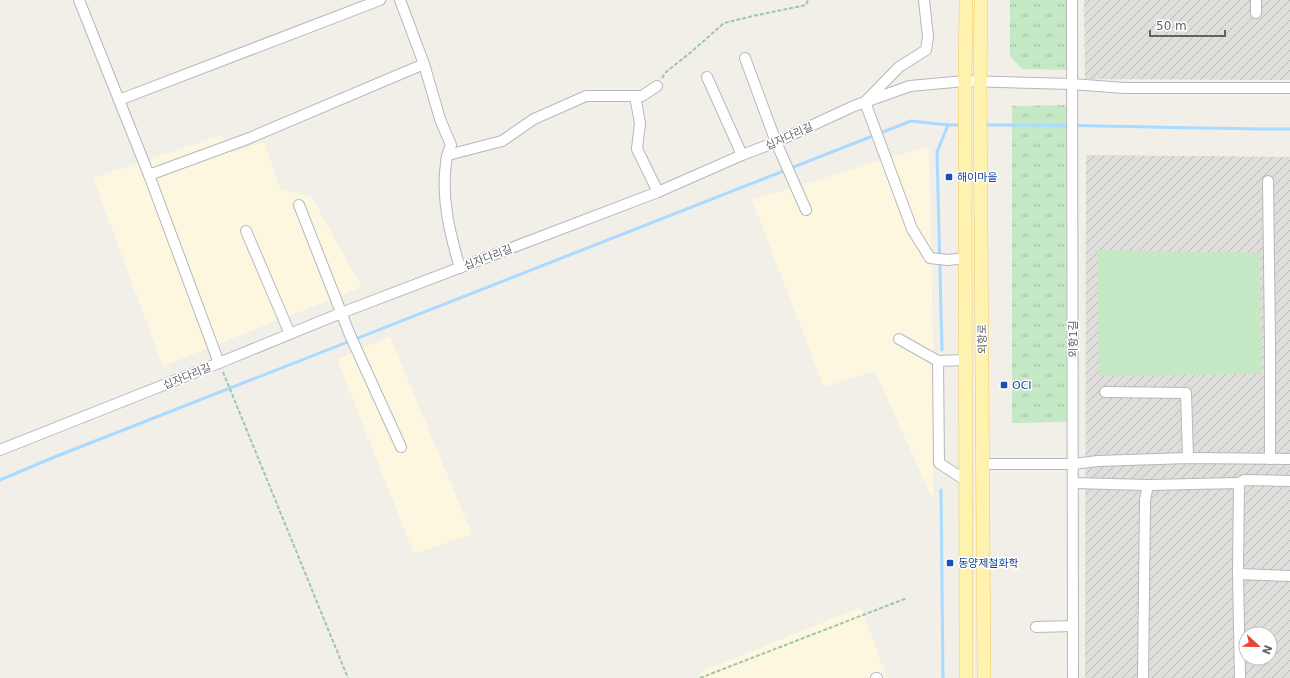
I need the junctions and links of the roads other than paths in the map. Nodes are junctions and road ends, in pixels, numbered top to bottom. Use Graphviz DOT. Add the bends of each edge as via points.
graph roads {
  1 [pos="79,0"];
  2 [pos="380,0"];
  3 [pos="400,0"];
  4 [pos="924,0"];
  5 [pos="966,0"];
  6 [pos="981,0"];
  7 [pos="1072,0"];
  8 [pos="1256,0"];
  9 [pos="1256,13"];
  10 [pos="745,58"];
  11 [pos="424,64"];
  12 [pos="707,77"];
  13 [pos="965,81"];
  14 [pos="980,81"];
  15 [pos="1072,84"];
  16 [pos="657,86"];
  17 [pos="1290,88"];
  18 [pos="635,96"];
  19 [pos="119,100"];
  20 [pos="865,102"];
  21 [pos="776,142"];
  22 [pos="448,155"];
  23 [pos="742,155"];
  24 [pos="149,175"];
  25 [pos="1268,181"];
  26 [pos="658,192"];
  27 [pos="299,205"];
  28 [pos="806,210"];
  29 [pos="246,231"];
  30 [pos="965,258"];
  31 [pos="460,268"];
  32 [pos="341,313"];
  33 [pos="290,334"];
  34 [pos="899,339"];
  35 [pos="938,360"];
  36 [pos="965,360"];
  37 [pos="219,363"];
  38 [pos="1105,392"];
  39 [pos="401,447"];
  40 [pos="0,450"];
  41 [pos="1188,458"];
  42 [pos="1270,459"];
  43 [pos="1290,459"];
  44 [pos="984,464"];
  45 [pos="1073,464"];
  46 [pos="966,480"];
  47 [pos="1290,481"];
  48 [pos="1073,483"];
  49 [pos="1239,483"];
  50 [pos="1148,485"];
  51 [pos="1238,574"];
  52 [pos="1290,576"];
  53 [pos="1073,626"];
  54 [pos="1036,627"];
  55 [pos="966,678"];
  56 [pos="984,678"];
  57 [pos="1073,678"];
  58 [pos="1143,678"];
  59 [pos="1240,678"];
  1 -- 19 [label="street"];
  2 -- 19 [label="street"];
  3 -- 11 [label="street"];
  4 -- 20 [label="street" via="928,37 926,50 899,67"];
  5 -- 13 [label="main road, 외항로"];
  6 -- 14 [label="main road, 외항로"];
  7 -- 15 [label="street, 외항1길"];
  8 -- 9 [label="street"];
  10 -- 21 [label="street"];
  11 -- 22 [label="street" via="440,119 451,145"];
  11 -- 24 [label="street" via="247,138"];
  12 -- 23 [label="street"];
  13 -- 14 [label="street, 십자다리길"];
  13 -- 20 [label="street, 십자다리길" via="910,86"];
  13 -- 30 [label="main road, 외항로"];
  14 -- 15 [label="street, 십자다리길"];
  14 -- 44 [label="main road, 외항로"];
  15 -- 17 [label="street, 십자다리길" via="1124,88"];
  15 -- 45 [label="street, 외항1길"];
  16 -- 18 [label="street" via="642,96"];
  18 -- 22 [label="street" via="586,96 534,119 502,141"];
  18 -- 26 [label="street" via="640,123 637,149"];
  19 -- 24 [label="street"];
  20 -- 21 [label="street, 십자다리길"];
  20 -- 30 [label="street" via="912,229 930,258"];
  21 -- 23 [label="street, 십자다리길"];
  21 -- 28 [label="street"];
  22 -- 31 [label="street" via="444,184 446,208 450,235"];
  23 -- 26 [label="street, 십자다리길"];
  24 -- 37 [label="street"];
  25 -- 42 [label="street"];
  26 -- 31 [label="street, 십자다리길"];
  27 -- 32 [label="street"];
  29 -- 33 [label="street"];
  30 -- 36 [label="main road, 외항로"];
  31 -- 32 [label="street, 십자다리길"];
  32 -- 33 [label="street, 십자다리길"];
  32 -- 39 [label="street"];
  33 -- 37 [label="street, 십자다리길"];
  34 -- 35 [label="street"];
  35 -- 36 [label="street"];
  35 -- 46 [label="street" via="939,463"];
  36 -- 46 [label="main road, 외항로"];
  37 -- 40 [label="street, 십자다리길"];
  38 -- 41 [label="street" via="1186,393"];
  41 -- 42 [label="street"];
  41 -- 45 [label="street"];
  42 -- 43 [label="street"];
  44 -- 45 [label="street"];
  44 -- 56 [label="main road, 외항로"];
  45 -- 48 [label="street, 외항1길"];
  46 -- 55 [label="main road, 외항로"];
  47 -- 49 [label="street" via="1244,480"];
  48 -- 50 [label="street"];
  48 -- 53 [label="street, 외항1길"];
  49 -- 50 [label="street"];
  49 -- 51 [label="street"];
  50 -- 58 [label="street" via="1145,500"];
  51 -- 52 [label="street"];
  51 -- 59 [label="street"];
  53 -- 54 [label="street"];
  53 -- 57 [label="street, 외항1길"];
}
